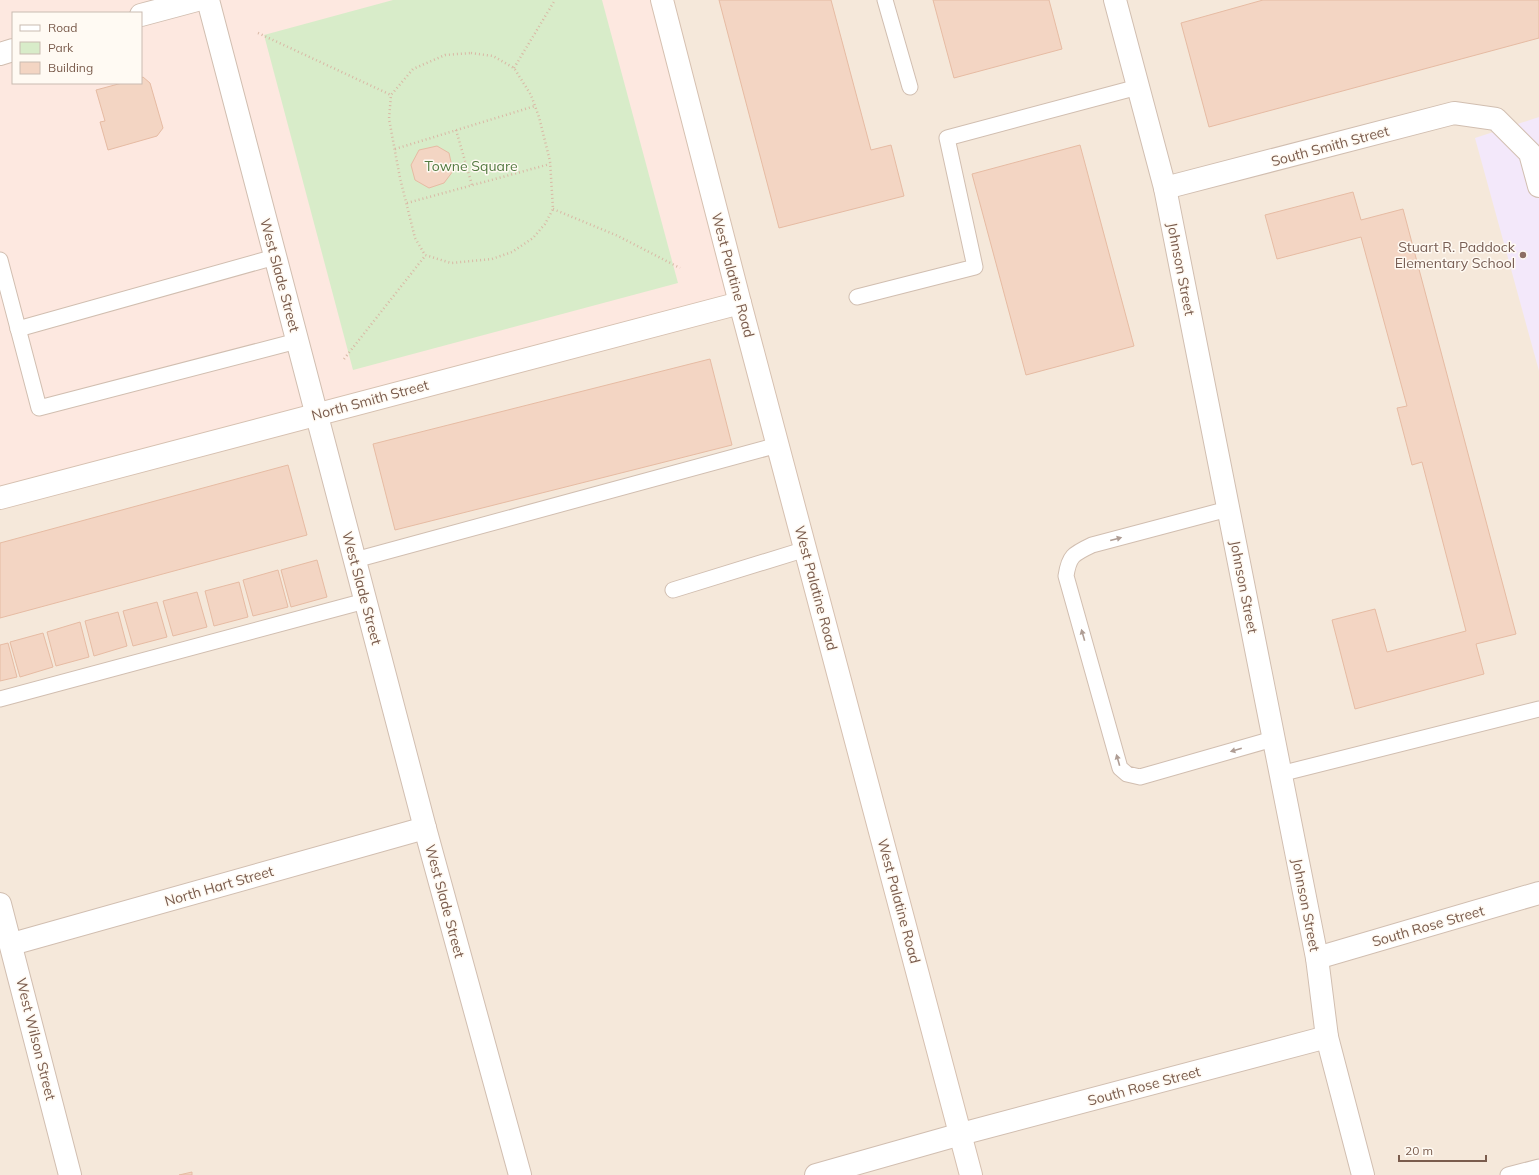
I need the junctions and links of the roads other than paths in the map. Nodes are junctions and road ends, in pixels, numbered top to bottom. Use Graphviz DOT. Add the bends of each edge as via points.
graph roads {
  1 [pos="197,0"];
  2 [pos="208,0"];
  3 [pos="662,0"];
  4 [pos="885,0"];
  5 [pos="1118,1"];
  6 [pos="142,15"];
  7 [pos="12,50"];
  8 [pos="0,54"];
  9 [pos="910,87"];
  10 [pos="1138,87"];
  11 [pos="1539,186"];
  12 [pos="1165,188"];
  13 [pos="275,257"];
  14 [pos="0,260"];
  15 [pos="858,297"];
  16 [pos="740,302"];
  17 [pos="18,329"];
  18 [pos="297,341"];
  19 [pos="317,414"];
  20 [pos="778,445"];
  21 [pos="0,498"];
  22 [pos="1228,509"];
  23 [pos="806,550"];
  24 [pos="355,560"];
  25 [pos="673,590"];
  26 [pos="366,601"];
  27 [pos="0,699"];
  28 [pos="1539,709"];
  29 [pos="1274,739"];
  30 [pos="1280,774"];
  31 [pos="425,828"];
  32 [pos="1539,893"];
  33 [pos="0,904"];
  34 [pos="12,944"];
  35 [pos="1317,958"];
  36 [pos="1326,1037"];
  37 [pos="961,1134"];
  38 [pos="1539,1167"];
  39 [pos="70,1175"];
  40 [pos="520,1175"];
  41 [pos="816,1175"];
  42 [pos="971,1175"];
  43 [pos="1363,1175"];
  44 [pos="1508,1175"];
  1 -- 6 [label="street"];
  2 -- 13 [label="street, West Slade Street"];
  3 -- 16 [label="street, West Palatine Road"];
  4 -- 9 [label="lane"];
  5 -- 10 [label="street, Johnson Street"];
  7 -- 8 [label="street"];
  10 -- 12 [label="street, Johnson Street"];
  10 -- 15 [label="lane" via="947,138 975,266"];
  11 -- 12 [label="street, South Smith Street" via="1530,153 1496,119 1454,114"];
  12 -- 22 [label="street, Johnson Street"];
  13 -- 17 [label="lane"];
  13 -- 18 [label="street, West Slade Street"];
  14 -- 17 [label="lane"];
  16 -- 19 [label="street, North Smith Street"];
  16 -- 20 [label="street, West Palatine Road"];
  17 -- 18 [label="lane" via="39,408"];
  18 -- 19 [label="street, West Slade Street"];
  19 -- 21 [label="street, North Smith Street"];
  19 -- 24 [label="street, West Slade Street"];
  20 -- 23 [label="street, West Palatine Road"];
  20 -- 24 [label="lane"];
  22 -- 29 [label="street, Johnson Street"];
  29 -- 22 [label="lane, one-way" via="1140,777 1128,774 1120,768 1066,576 1068,562 1075,553 1092,546"];
  23 -- 25 [label="lane"];
  23 -- 37 [label="street, West Palatine Road"];
  24 -- 26 [label="street, West Slade Street"];
  26 -- 27 [label="lane"];
  26 -- 31 [label="street, West Slade Street"];
  28 -- 30 [label="lane"];
  29 -- 30 [label="street, Johnson Street"];
  30 -- 35 [label="street, Johnson Street"];
  31 -- 34 [label="street, North Hart Street"];
  31 -- 40 [label="street, West Slade Street"];
  32 -- 35 [label="street, South Rose Street"];
  33 -- 34 [label="street, West Wilson Street"];
  34 -- 39 [label="street, West Wilson Street"];
  35 -- 36 [label="street, Johnson Street"];
  36 -- 37 [label="street, South Rose Street"];
  36 -- 43 [label="street, Johnson Street"];
  37 -- 41 [label="street, South Rose Street"];
  37 -- 42 [label="street, West Palatine Road"];
  38 -- 44 [label="lane"];
}
